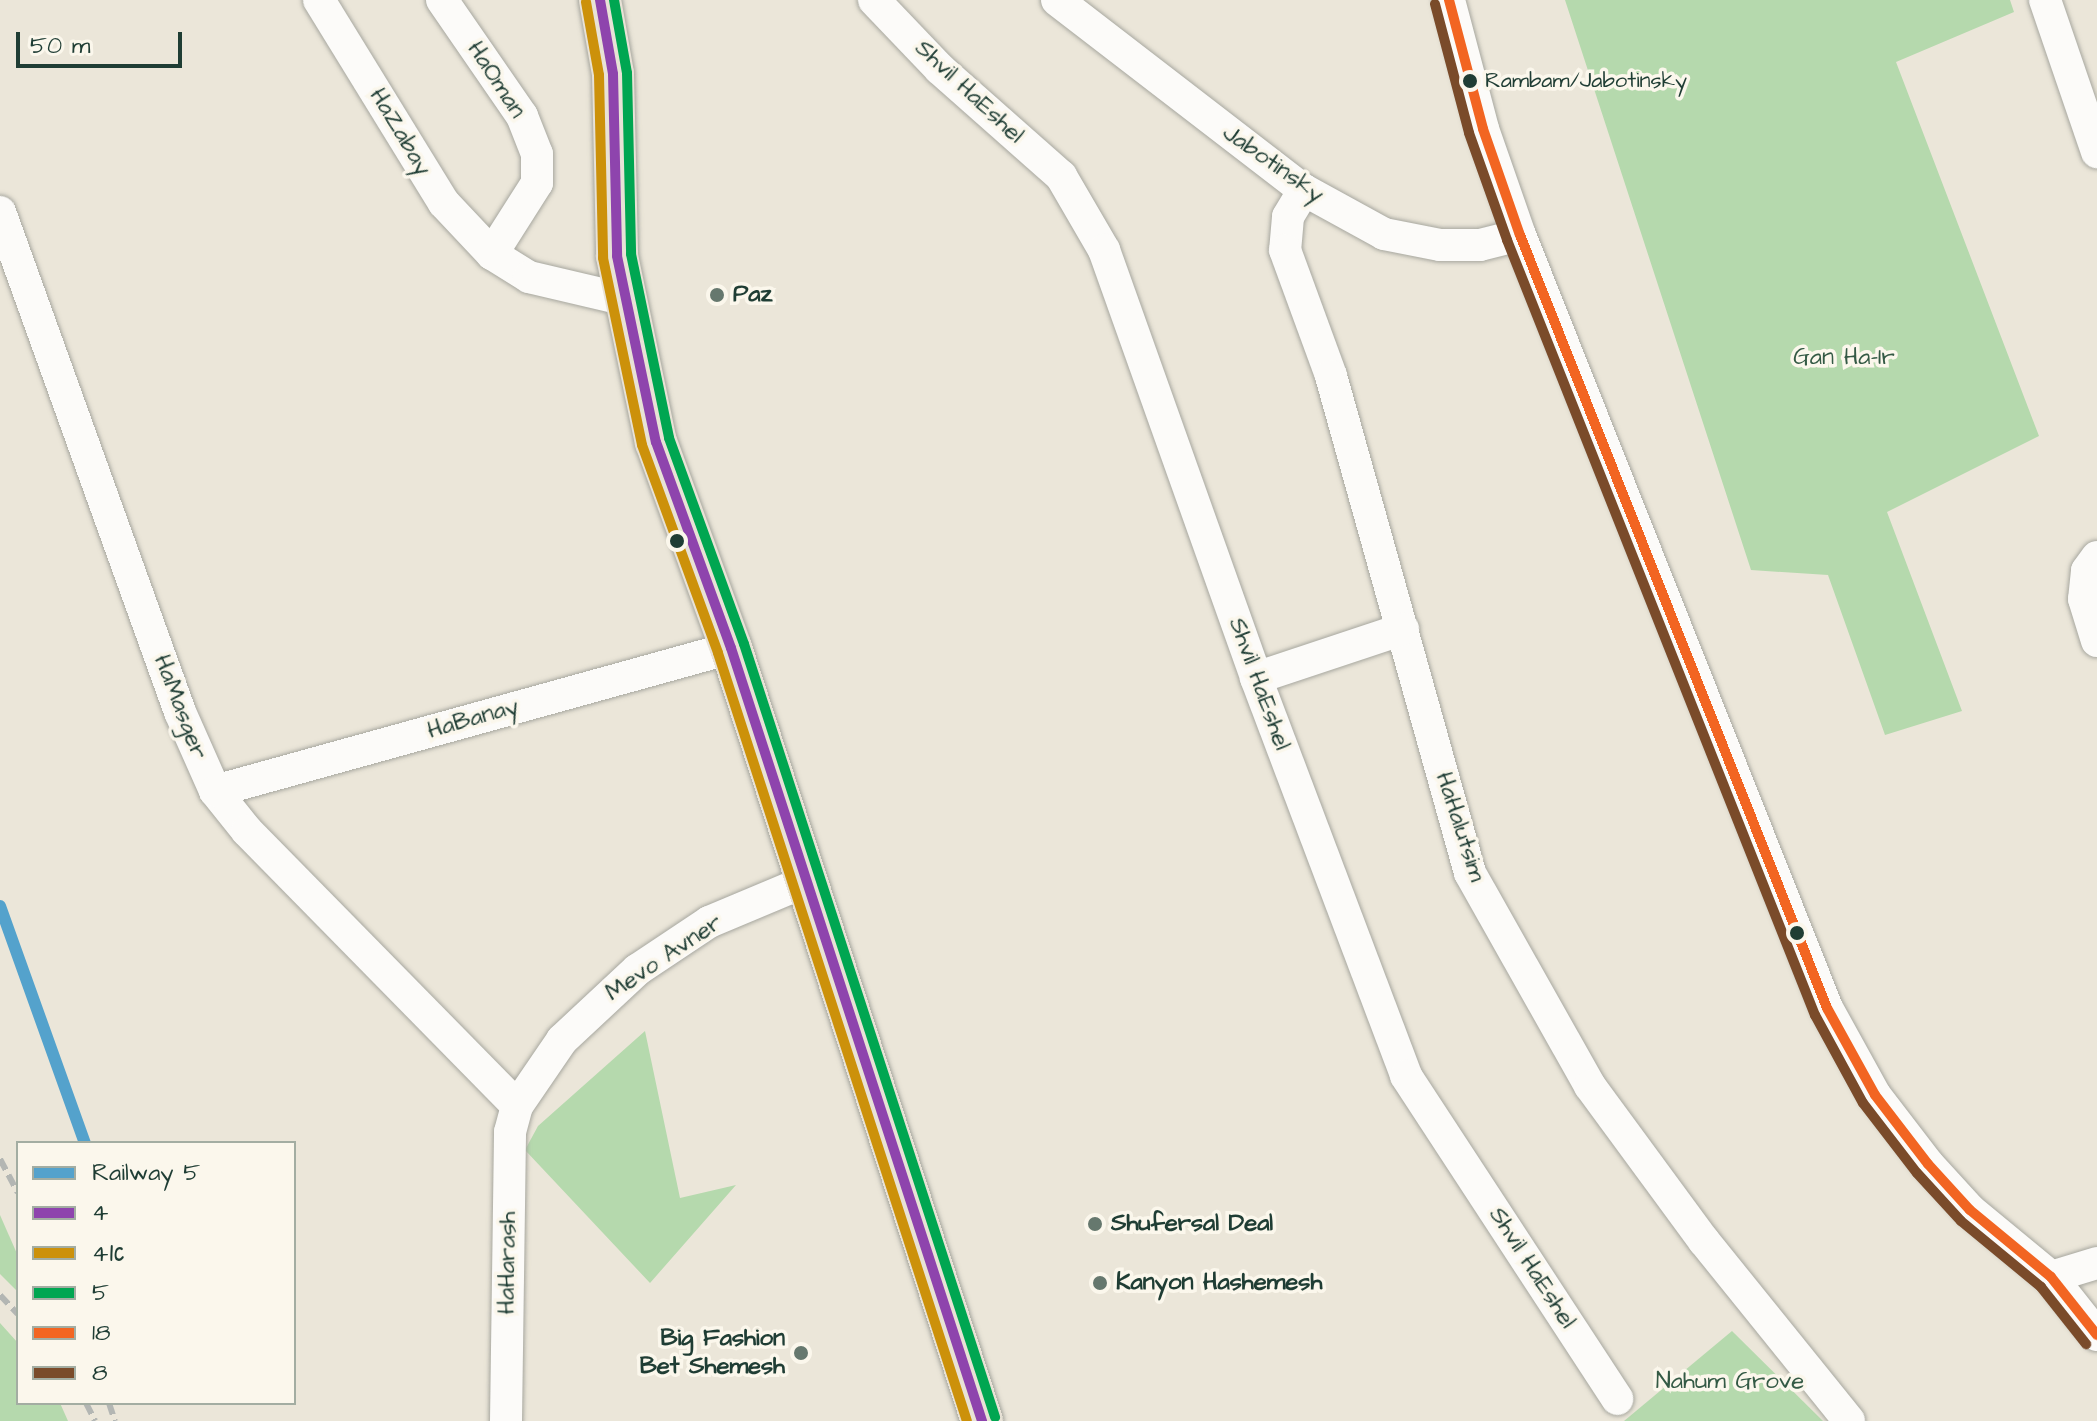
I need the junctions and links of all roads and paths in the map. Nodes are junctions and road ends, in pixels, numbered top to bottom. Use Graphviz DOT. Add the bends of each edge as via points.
graph roads {
  1 [pos="319,0"];
  2 [pos="442,0"];
  3 [pos="600,0"];
  4 [pos="874,0"];
  5 [pos="1057,0"];
  6 [pos="1449,0"];
  7 [pos="2045,0"];
  8 [pos="2097,152"];
  9 [pos="1304,190"];
  10 [pos="0,212"];
  11 [pos="1520,235"];
  12 [pos="492,254"];
  13 [pos="623,299"];
  14 [pos="2097,557"];
  15 [pos="1403,629"];
  16 [pos="2097,641"];
  17 [pos="731,648"];
  18 [pos="1256,678"];
  19 [pos="215,791"];
  20 [pos="807,881"];
  21 [pos="517,1106"];
  22 [pos="2097,1263"];
  23 [pos="939,1277"];
  24 [pos="2051,1277"];
  25 [pos="2097,1335"];
  26 [pos="1617,1399"];
  27 [pos="506,1421"];
  28 [pos="982,1421"];
  29 [pos="1004,1421"];
  30 [pos="1849,1421"];
  1 -- 12 [label="street, HaZabay" via="444,203"];
  2 -- 12 [label="street, HaOman" via="522,116 537,154 537,183"];
  3 -- 13 [label="main road" via="613,74 613,198"];
  4 -- 18 [label="street, Shvil HaEshel" via="940,69 1061,176 1104,250"];
  5 -- 9 [label="street, Jabotinsky"];
  6 -- 11 [label="street" via="1483,129"];
  7 -- 8 [label="street"];
  9 -- 11 [label="street, Jabotinsky" via="1384,234 1440,245 1480,245"];
  9 -- 15 [label="street, HaHalutsim" via="1288,217 1285,250 1331,376"];
  10 -- 19 [label="street, HaMasger" via="180,712"];
  11 -- 24 [label="street" via="1739,776 1795,939 1827,1008 1875,1095 1928,1164 1970,1210"];
  12 -- 13 [label="street" via="529,277"];
  13 -- 17 [label="main road" via="656,442"];
  14 -- 16 [label="street" via="2087,571 2084,599"];
  15 -- 18 [label="street"];
  15 -- 30 [label="street, HaHalutsim" via="1470,873 1522,967 1590,1086 1704,1241"];
  17 -- 19 [label="street, HaBanay"];
  17 -- 20 [label="main road"];
  18 -- 26 [label="street, Shvil HaEshel" via="1406,1076"];
  19 -- 21 [label="street, HaMasger" via="247,831"];
  20 -- 21 [label="street, Mevo Avner" via="709,922 637,970 562,1040"];
  20 -- 23 [label="main road"];
  21 -- 27 [label="street, HaHarash" via="510,1132"];
  22 -- 24 [label="street"];
  23 -- 28 [label="main road"];
  23 -- 29 [label="main road"];
  24 -- 25 [label="street"];
}
